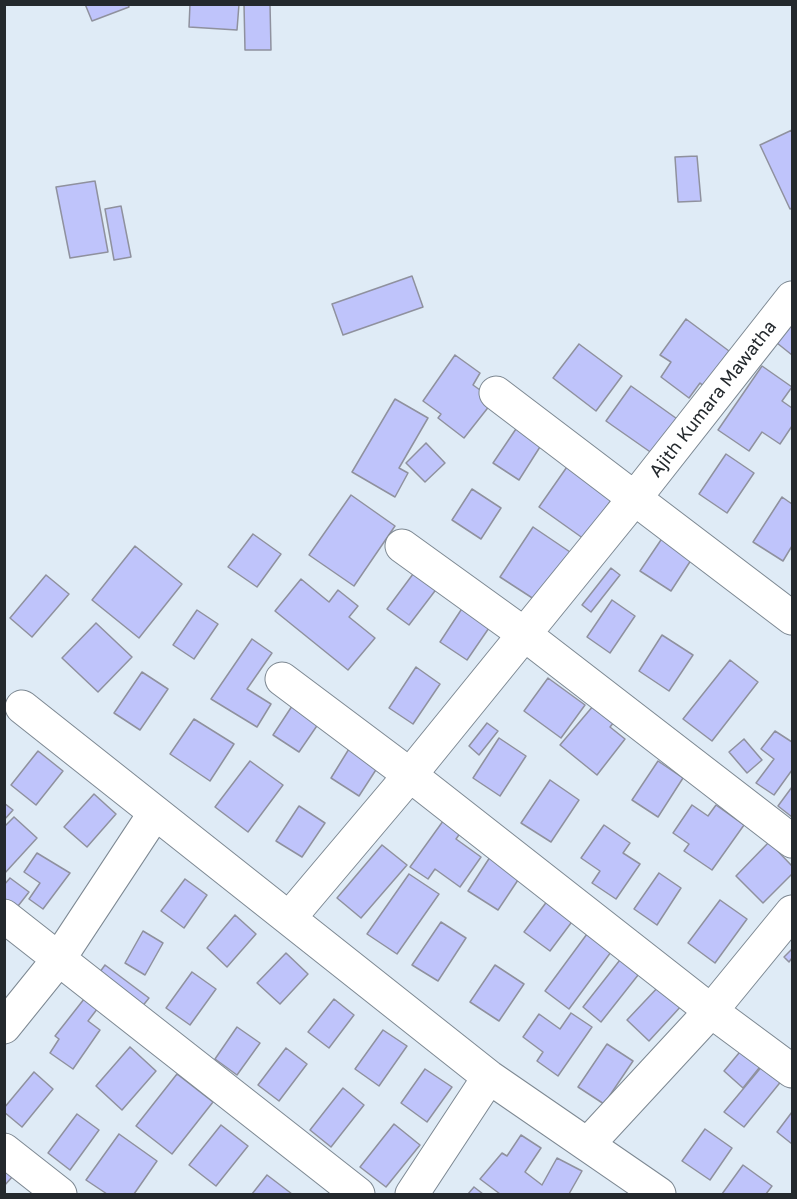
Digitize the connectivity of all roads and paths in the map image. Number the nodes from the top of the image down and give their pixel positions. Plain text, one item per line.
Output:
1 (792, 298) edge
2 (495, 393) dead end
3 (634, 499) junction
4 (402, 546) dead end
5 (792, 618) edge
6 (524, 634) junction
7 (282, 679) dead end
8 (22, 707) dead end
9 (410, 775) junction
10 (155, 813) junction
11 (792, 841) edge
12 (792, 912) edge
13 (4, 916) edge
14 (290, 917) junction
15 (58, 960) junction
16 (711, 1011) junction
17 (4, 1028) edge
18 (792, 1071) edge
19 (489, 1077) junction
20 (588, 1144) junction
21 (4, 1149) edge
22 (60, 1194) edge
23 (358, 1194) edge
24 (412, 1194) edge
25 (659, 1194) edge

1 - 3 street, Ajith Kumara Mawatha
2 - 3 street
3 - 5 street
3 - 6 street, Ajith Kumara Mawatha
4 - 6 street
6 - 9 street, Ajith Kumara Mawatha
6 - 11 street
7 - 9 street
8 - 10 street
9 - 14 street, Ajith Kumara Mawatha
9 - 16 street
10 - 14 street
10 - 15 street
12 - 16 street
13 - 15 street
14 - 19 street
15 - 17 street
15 - 23 street
16 - 18 street
16 - 20 street
19 - 20 street
19 - 24 street
20 - 25 street
21 - 22 street

